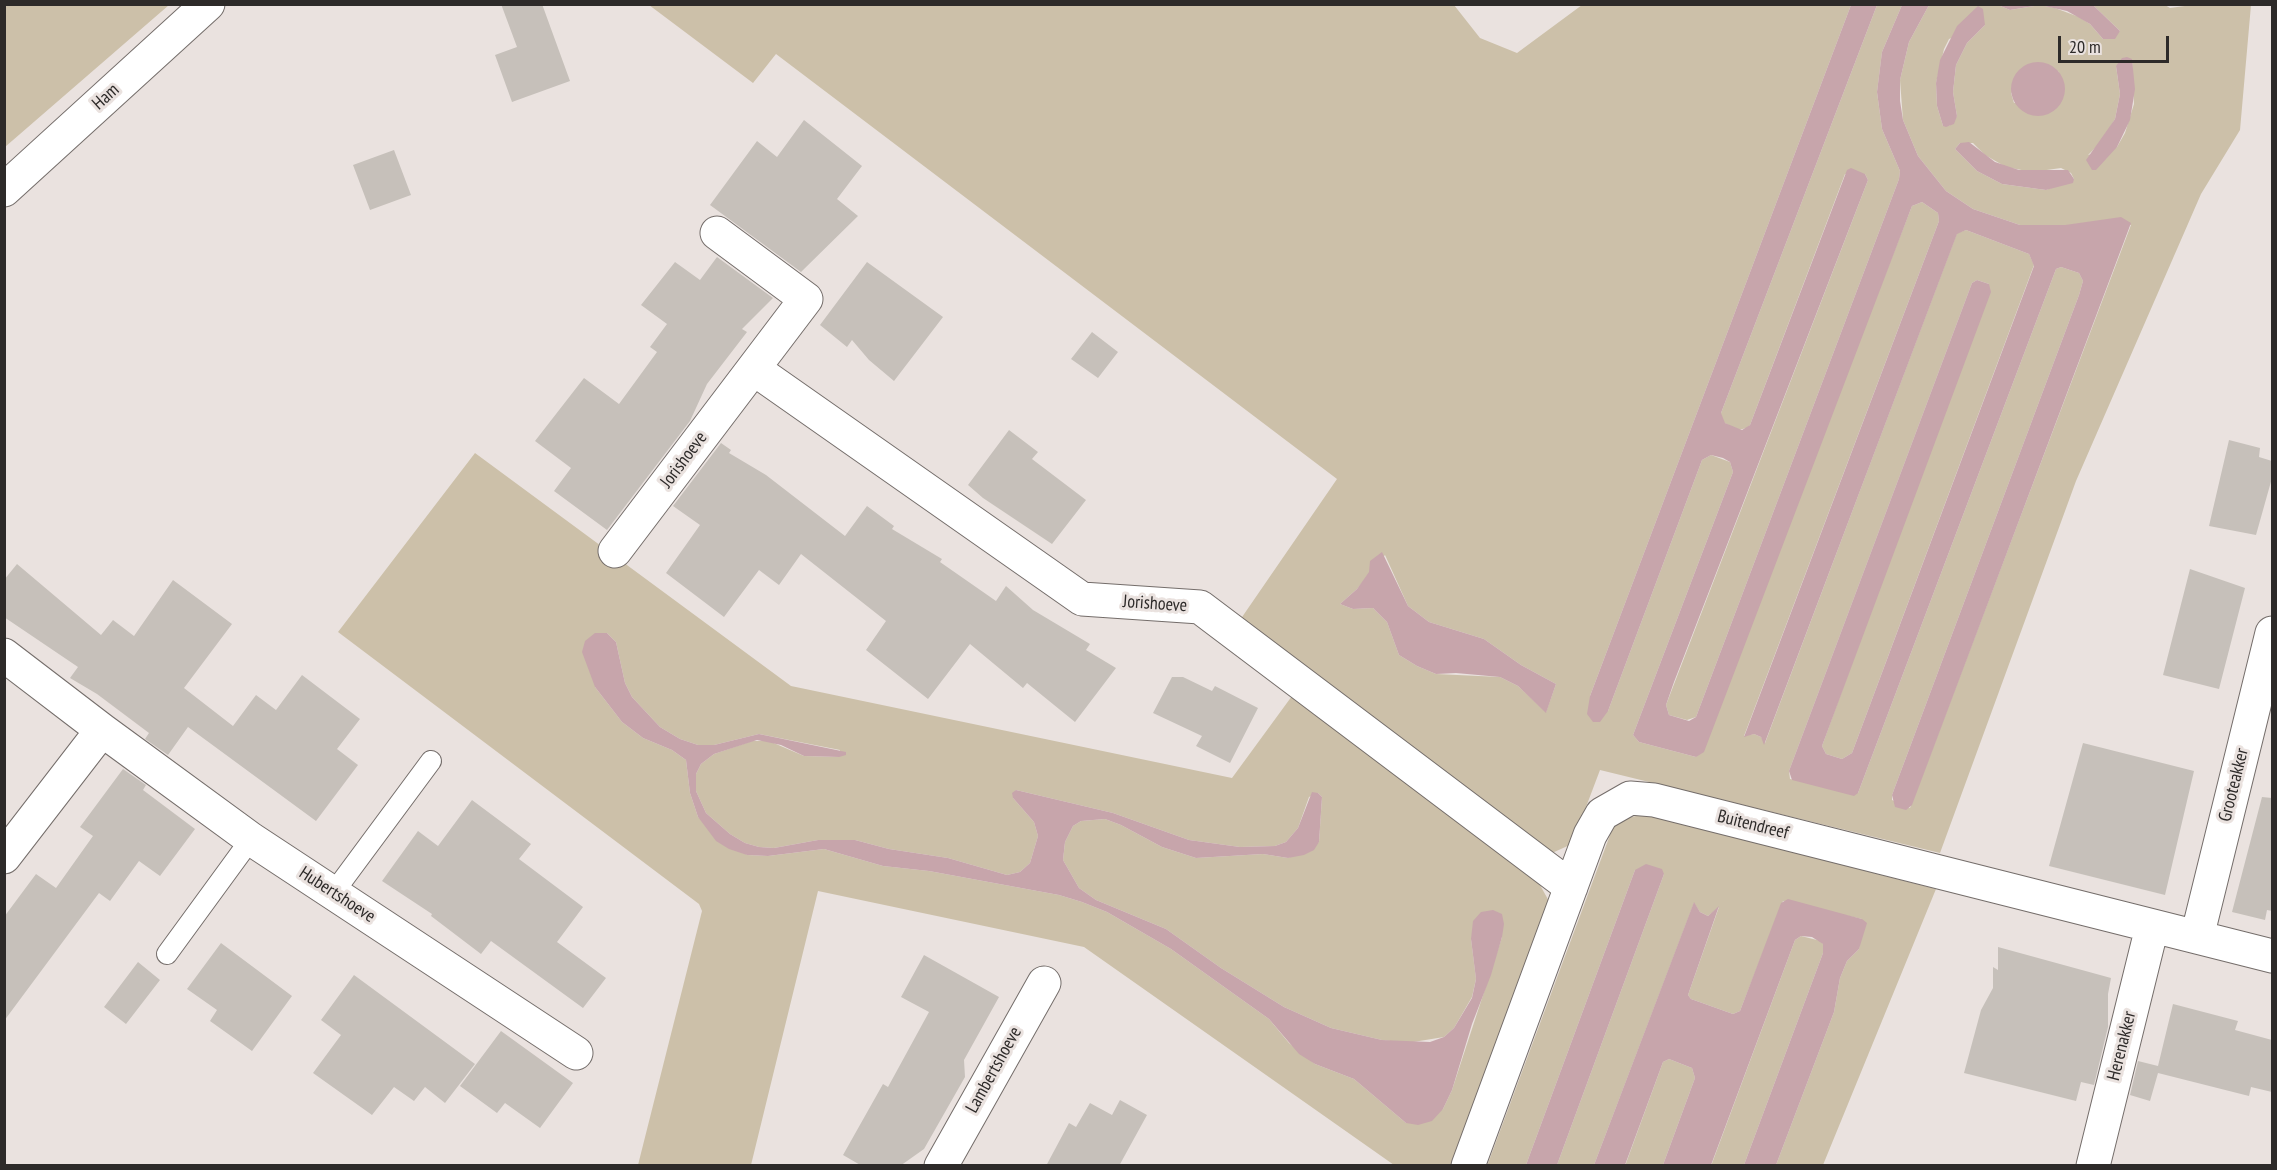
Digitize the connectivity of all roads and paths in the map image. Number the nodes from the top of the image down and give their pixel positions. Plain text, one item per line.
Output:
1 (208, 4) edge
2 (4, 190) edge
3 (717, 233) dead end
4 (754, 369) junction
5 (615, 551) dead end
6 (2272, 634) edge
7 (4, 655) edge
8 (102, 730) junction
9 (431, 761) dead end
10 (251, 839) junction
11 (4, 857) edge
12 (1571, 887) junction
13 (334, 892) junction
14 (2152, 927) junction
15 (2197, 937) junction
16 (167, 954) dead end
17 (2272, 956) edge
18 (1044, 982) dead end
19 (576, 1053) dead end
20 (949, 1163) edge
21 (1468, 1166) edge
22 (2093, 1166) edge

1 - 2 street, Ham
3 - 4 street, Jorishoeve
4 - 5 street, Jorishoeve
4 - 12 street, Jorishoeve
6 - 15 street, Grooteakker
7 - 8 street, Hubertshoeve
8 - 10 street, Hubertshoeve
8 - 11 street
9 - 13 lane
10 - 13 street, Hubertshoeve
10 - 16 lane
12 - 14 street, Buitendreef
12 - 21 street, Buitendreef
13 - 19 street, Hubertshoeve
14 - 15 street, Buitendreef
14 - 22 street, Herenakker
15 - 17 street, Buitendreef
18 - 20 street, Lambertshoeve

